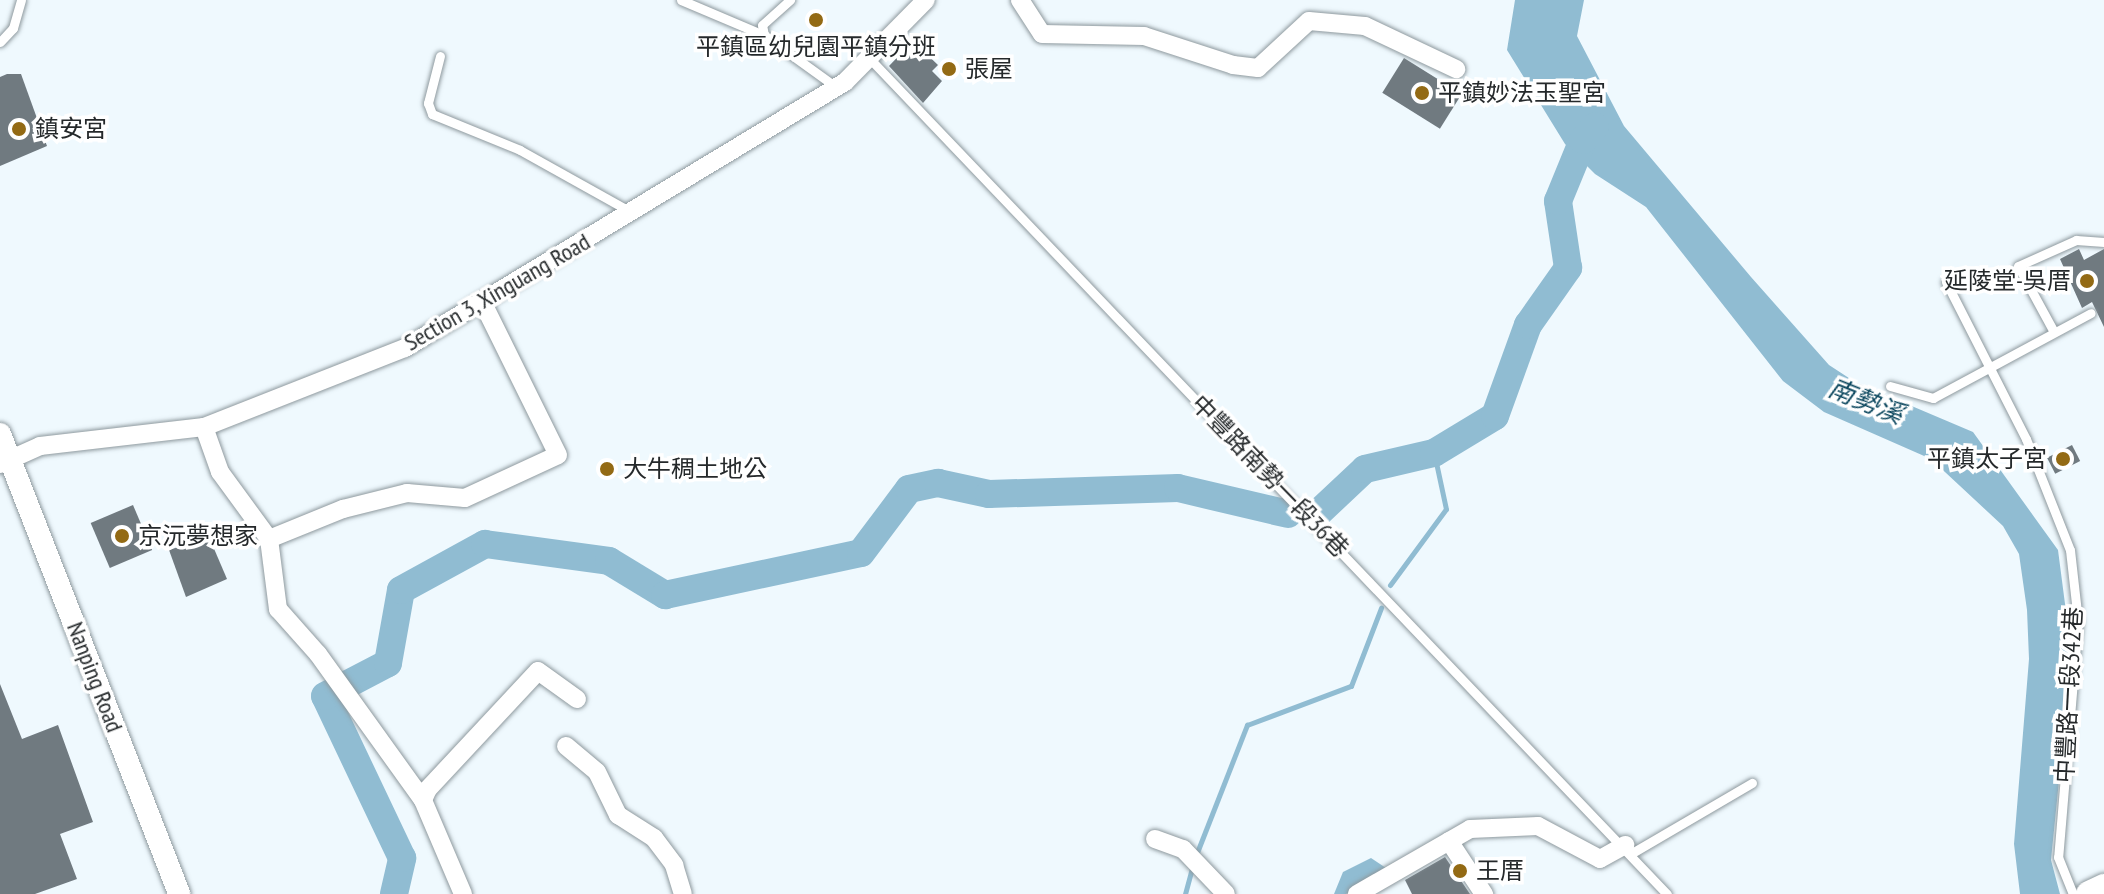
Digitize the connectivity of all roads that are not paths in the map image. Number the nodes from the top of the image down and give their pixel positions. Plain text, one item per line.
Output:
1 (21, 0) edge
2 (681, 0) edge
3 (790, 0) edge
4 (926, 0) edge
5 (1020, 0) edge
6 (764, 35) junction
7 (0, 42) edge
8 (440, 56) dead end
9 (871, 60) junction
10 (1456, 69) dead end
11 (836, 87) junction
12 (630, 213) junction
13 (2104, 242) edge
14 (1946, 282) dead end
15 (483, 303) junction
16 (2091, 313) dead end
17 (2054, 332) junction
18 (1990, 366) junction
19 (1890, 386) dead end
20 (204, 427) junction
21 (0, 434) edge
22 (5, 462) edge
23 (269, 539) junction
24 (577, 699) dead end
25 (566, 746) dead end
26 (1752, 783) dead end
27 (423, 800) junction
28 (1155, 839) dead end
29 (1449, 841) junction
30 (1628, 849) junction
31 (2104, 887) edge
32 (179, 894) edge
33 (463, 894) edge
34 (683, 894) edge
35 (1226, 894) edge
36 (1357, 894) edge
37 (1484, 894) edge
38 (1667, 894) edge
39 (2073, 894) edge
40 (2089, 894) edge

1 - 7 lane
2 - 6 lane
3 - 6 lane
4 - 9 street, Section 3, Xinguang Road
5 - 10 street
6 - 11 lane
8 - 12 lane
9 - 11 street, Section 3, Xinguang Road
9 - 30 lane, 中豐路南勢一段36巷
11 - 12 street, Section 3, Xinguang Road
12 - 15 street, Section 3, Xinguang Road
13 - 17 lane
14 - 18 lane, 中豐路一段342巷
15 - 20 street, Section 3, Xinguang Road
15 - 23 street
16 - 17 lane
17 - 18 lane
18 - 19 lane
18 - 39 lane, 中豐路一段342巷
20 - 22 street, Section 3, Xinguang Road
20 - 23 street
21 - 22 street, Nanping Road
22 - 32 street, Nanping Road
23 - 27 street
24 - 27 street
25 - 34 street
26 - 30 lane
27 - 33 street
28 - 35 street
29 - 30 street
29 - 36 street
29 - 37 street
30 - 38 lane, 中豐路南勢一段36巷
31 - 40 main road

